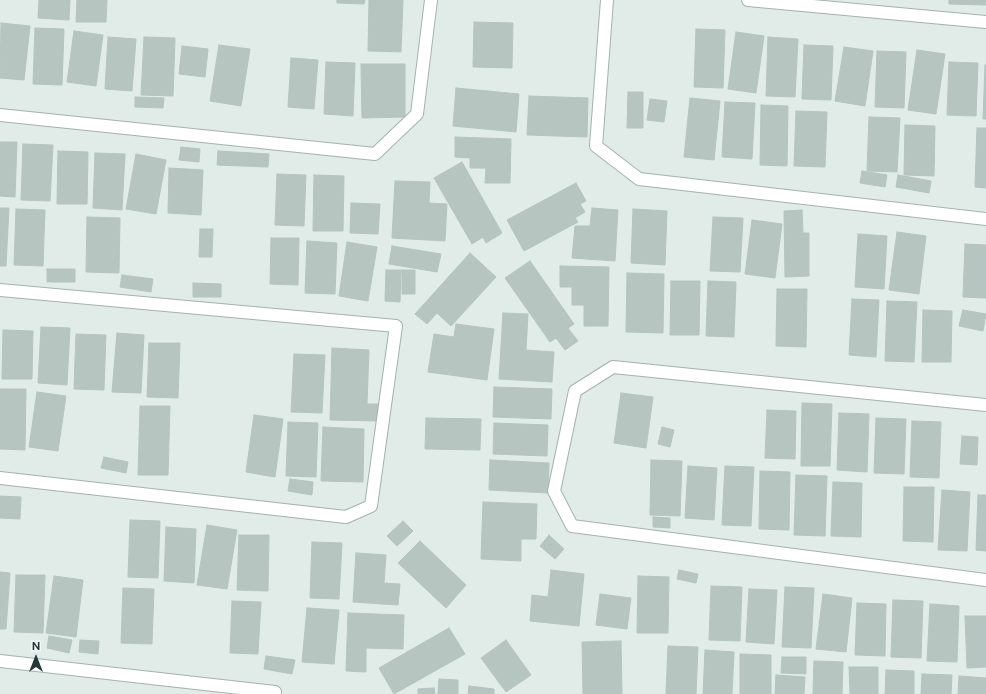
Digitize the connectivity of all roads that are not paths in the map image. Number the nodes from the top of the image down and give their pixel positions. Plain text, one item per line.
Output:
1 (431, 0) edge
2 (607, 0) edge
3 (748, 0) edge
4 (986, 22) edge
5 (0, 115) edge
6 (986, 219) edge
7 (0, 290) edge
8 (986, 405) edge
9 (0, 478) edge
10 (986, 580) edge
11 (0, 661) edge
12 (275, 692) dead end

1 - 5 street
2 - 6 street
3 - 4 street
7 - 9 street
8 - 10 street
11 - 12 street

